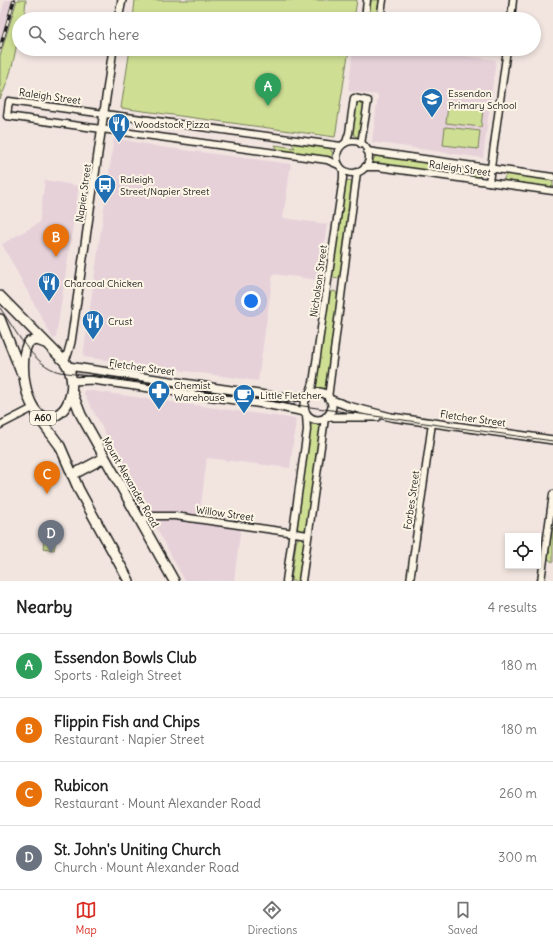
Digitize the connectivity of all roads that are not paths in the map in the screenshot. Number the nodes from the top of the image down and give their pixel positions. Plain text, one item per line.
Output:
1 (118, 0) edge
2 (122, 0) edge
3 (367, 0) edge
4 (383, 0) edge
5 (513, 0) edge
6 (117, 12) edge
7 (119, 12) edge
8 (365, 12) edge
9 (381, 12) edge
10 (512, 12) edge
11 (112, 56) edge
12 (506, 56) edge
13 (104, 114) junction
14 (102, 130) junction
15 (344, 144) junction
16 (361, 144) junction
17 (367, 150) junction
18 (341, 167) junction
19 (365, 167) junction
20 (490, 168) junction
21 (358, 172) junction
22 (553, 177) edge
23 (489, 182) junction
24 (553, 191) edge
25 (0, 296) edge
26 (0, 319) edge
27 (45, 343) junction
28 (66, 364) junction
29 (72, 381) junction
30 (26, 386) junction
31 (72, 392) junction
32 (309, 396) junction
33 (329, 399) junction
34 (34, 409) junction
35 (306, 413) junction
36 (326, 417) junction
37 (391, 417) junction
38 (432, 423) junction
39 (0, 425) edge
40 (553, 440) edge
41 (104, 458) junction
42 (72, 475) junction
43 (553, 494) edge
44 (140, 520) junction
45 (293, 533) junction
46 (308, 535) junction
47 (129, 581) edge
48 (174, 581) edge
49 (286, 581) edge
50 (302, 581) edge
51 (410, 581) edge
52 (541, 581) edge

1 - 6 street
2 - 7 street
3 - 8 street
4 - 9 street
5 - 10 street
11 - 13 street, Napier Street
12 - 20 street
13 - 14 street, Napier Street
13 - 14 street, Raleigh Street
13 - 15 street, Raleigh Street
14 - 18 street, Raleigh Street
14 - 28 street, Napier Street
15 - 16 street
15 - 16 street
15 - 18 street
16 - 17 street
17 - 19 street
17 - 20 street, Raleigh Street
18 - 21 street
18 - 32 street, Nicholson Street
19 - 21 street
19 - 23 street, Raleigh Street
20 - 22 street, Raleigh Street
20 - 23 street
21 - 33 street
23 - 24 street, Raleigh Street
25 - 27 main road
26 - 30 main road, A60
27 - 28 main road
27 - 30 main road, A60
28 - 29 main road, A60
28 - 32 street, Fletcher Street
29 - 31 main road, A60
29 - 35 street, Fletcher Street
30 - 34 main road, A60
31 - 34 main road, A60
31 - 41 main road, Mount Alexander Road / A60
32 - 33 street
32 - 35 street
33 - 36 street
33 - 37 street, Fletcher Street
34 - 39 street
34 - 42 main road, A60
35 - 36 street
35 - 45 street
36 - 37 street, Fletcher Street
36 - 46 street
37 - 38 street, Fletcher Street
38 - 40 street, Fletcher Street
38 - 51 street, Forbes Street
41 - 42 main road
41 - 44 main road, Mount Alexander Road / A60
42 - 47 main road, A60
43 - 52 street
44 - 45 street, Willow Street
44 - 48 main road, Mount Alexander Road / A60
45 - 46 street, Willow Street
45 - 49 street
46 - 50 street

